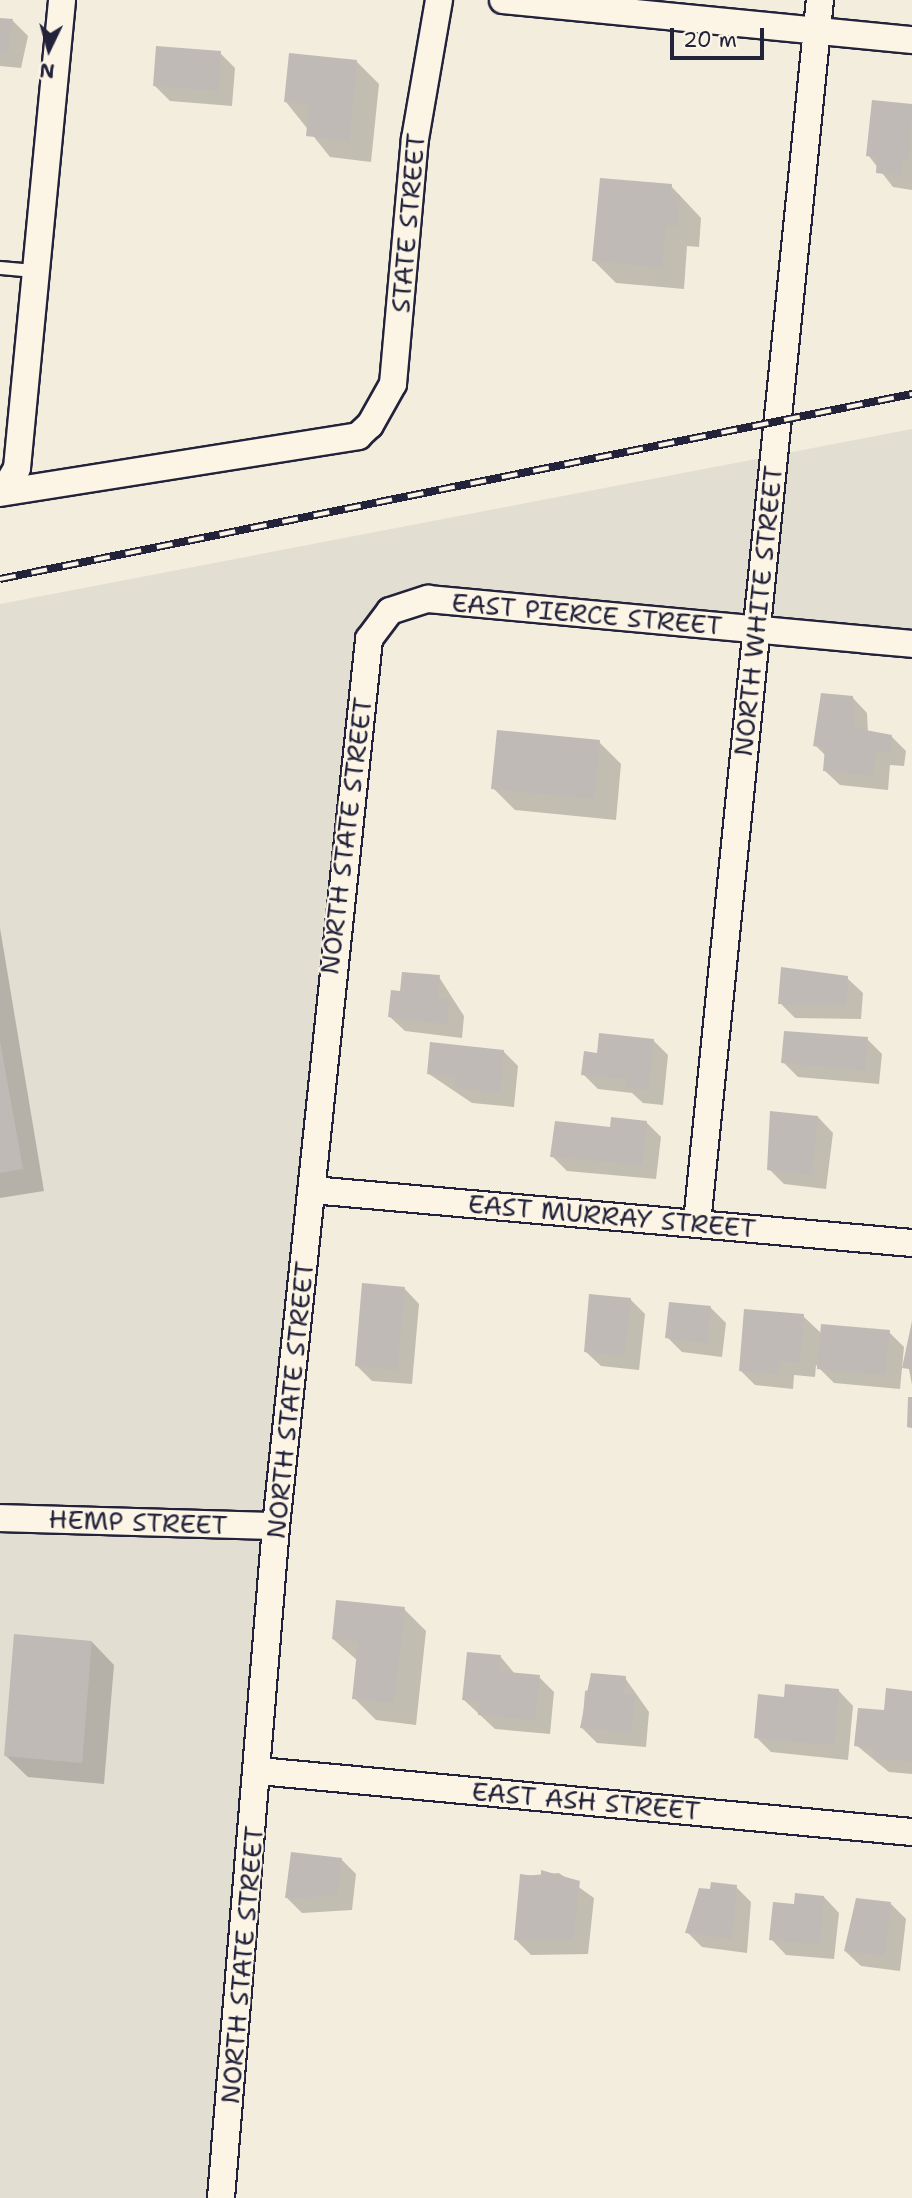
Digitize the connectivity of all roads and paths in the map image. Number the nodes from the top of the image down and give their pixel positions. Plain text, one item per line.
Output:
1 (62, 0) edge
2 (439, 0) edge
3 (503, 0) edge
4 (820, 0) edge
5 (817, 32) junction
6 (912, 40) edge
7 (0, 268) edge
8 (36, 271) junction
9 (3, 491) edge
10 (390, 611) joint
11 (755, 630) junction
12 (912, 644) edge
13 (312, 1190) junction
14 (697, 1223) junction
15 (912, 1243) edge
16 (0, 1518) edge
17 (276, 1526) junction
18 (259, 1771) junction
19 (912, 1832) edge
20 (221, 2198) edge

1 - 8 street
2 - 9 street, STATE STREET
3 - 5 street
4 - 5 street, NORTH WHITE STREET
5 - 6 street
5 - 11 street, NORTH WHITE STREET
7 - 8 lane
8 - 9 street
10 - 11 street, EAST PIERCE STREET
10 - 13 street, NORTH STATE STREET
11 - 12 street, EAST PIERCE STREET
11 - 14 street, NORTH WHITE STREET
13 - 14 street, EAST MURRAY STREET
13 - 17 street, NORTH STATE STREET
14 - 15 street, EAST MURRAY STREET
16 - 17 street, HEMP STREET
17 - 18 street, NORTH STATE STREET
18 - 19 street, EAST ASH STREET
18 - 20 street, NORTH STATE STREET

